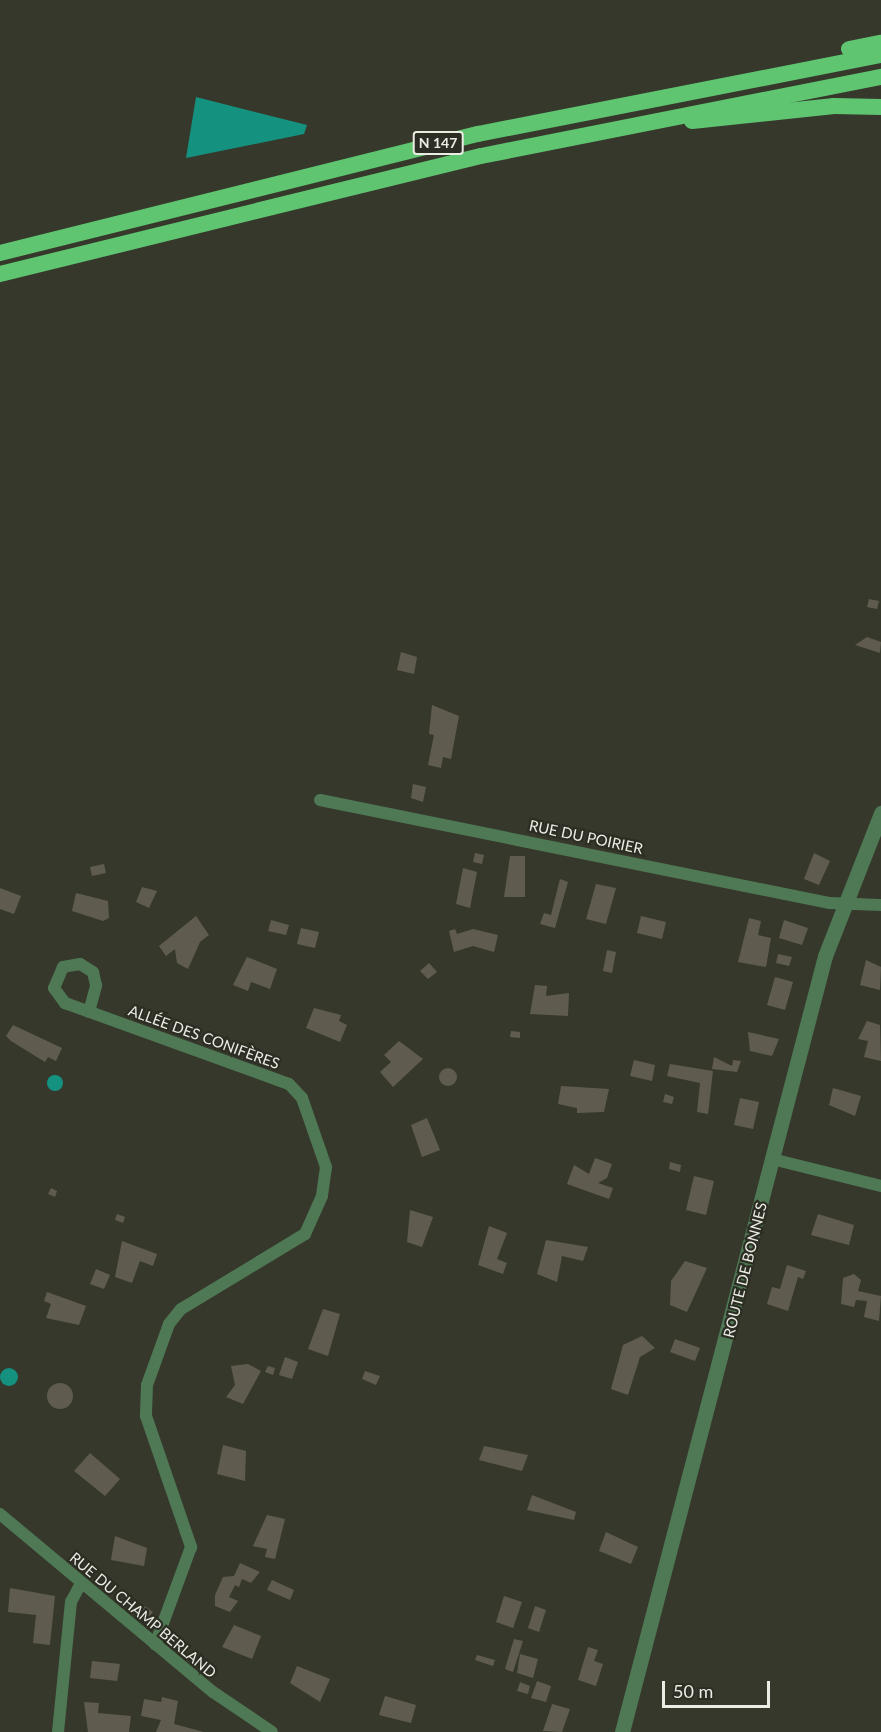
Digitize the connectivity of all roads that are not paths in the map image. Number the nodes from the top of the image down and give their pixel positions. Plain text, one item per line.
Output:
1 (881, 43) edge
2 (881, 55) edge
3 (806, 67) junction
4 (881, 77) edge
5 (881, 107) edge
6 (674, 115) junction
7 (0, 253) edge
8 (0, 274) edge
9 (320, 800) dead end
10 (881, 813) edge
11 (845, 902) junction
12 (881, 905) edge
13 (90, 1012) dead end
14 (772, 1159) junction
15 (881, 1186) edge
16 (0, 1514) edge
17 (81, 1583) junction
18 (155, 1645) junction
19 (58, 1732) edge
20 (272, 1732) edge
21 (622, 1732) edge

1 - 3 highway
2 - 3 highway, N 147
3 - 7 highway, N 147
4 - 6 highway, N 147
5 - 6 highway
6 - 8 highway, N 147
9 - 11 street, RUE DU POIRIER
10 - 11 street, ROUTE DE BONNES
11 - 12 street, RUE DU POIRIER
11 - 14 street, ROUTE DE BONNES
13 - 18 street, ALLÉE DES CONIFÈRES
14 - 15 street
14 - 21 street, ROUTE DE BONNES
16 - 17 street, RUE DU CHAMP BERLAND
17 - 18 street, RUE DU CHAMP BERLAND
17 - 19 street
18 - 20 street, RUE DU CHAMP BERLAND

